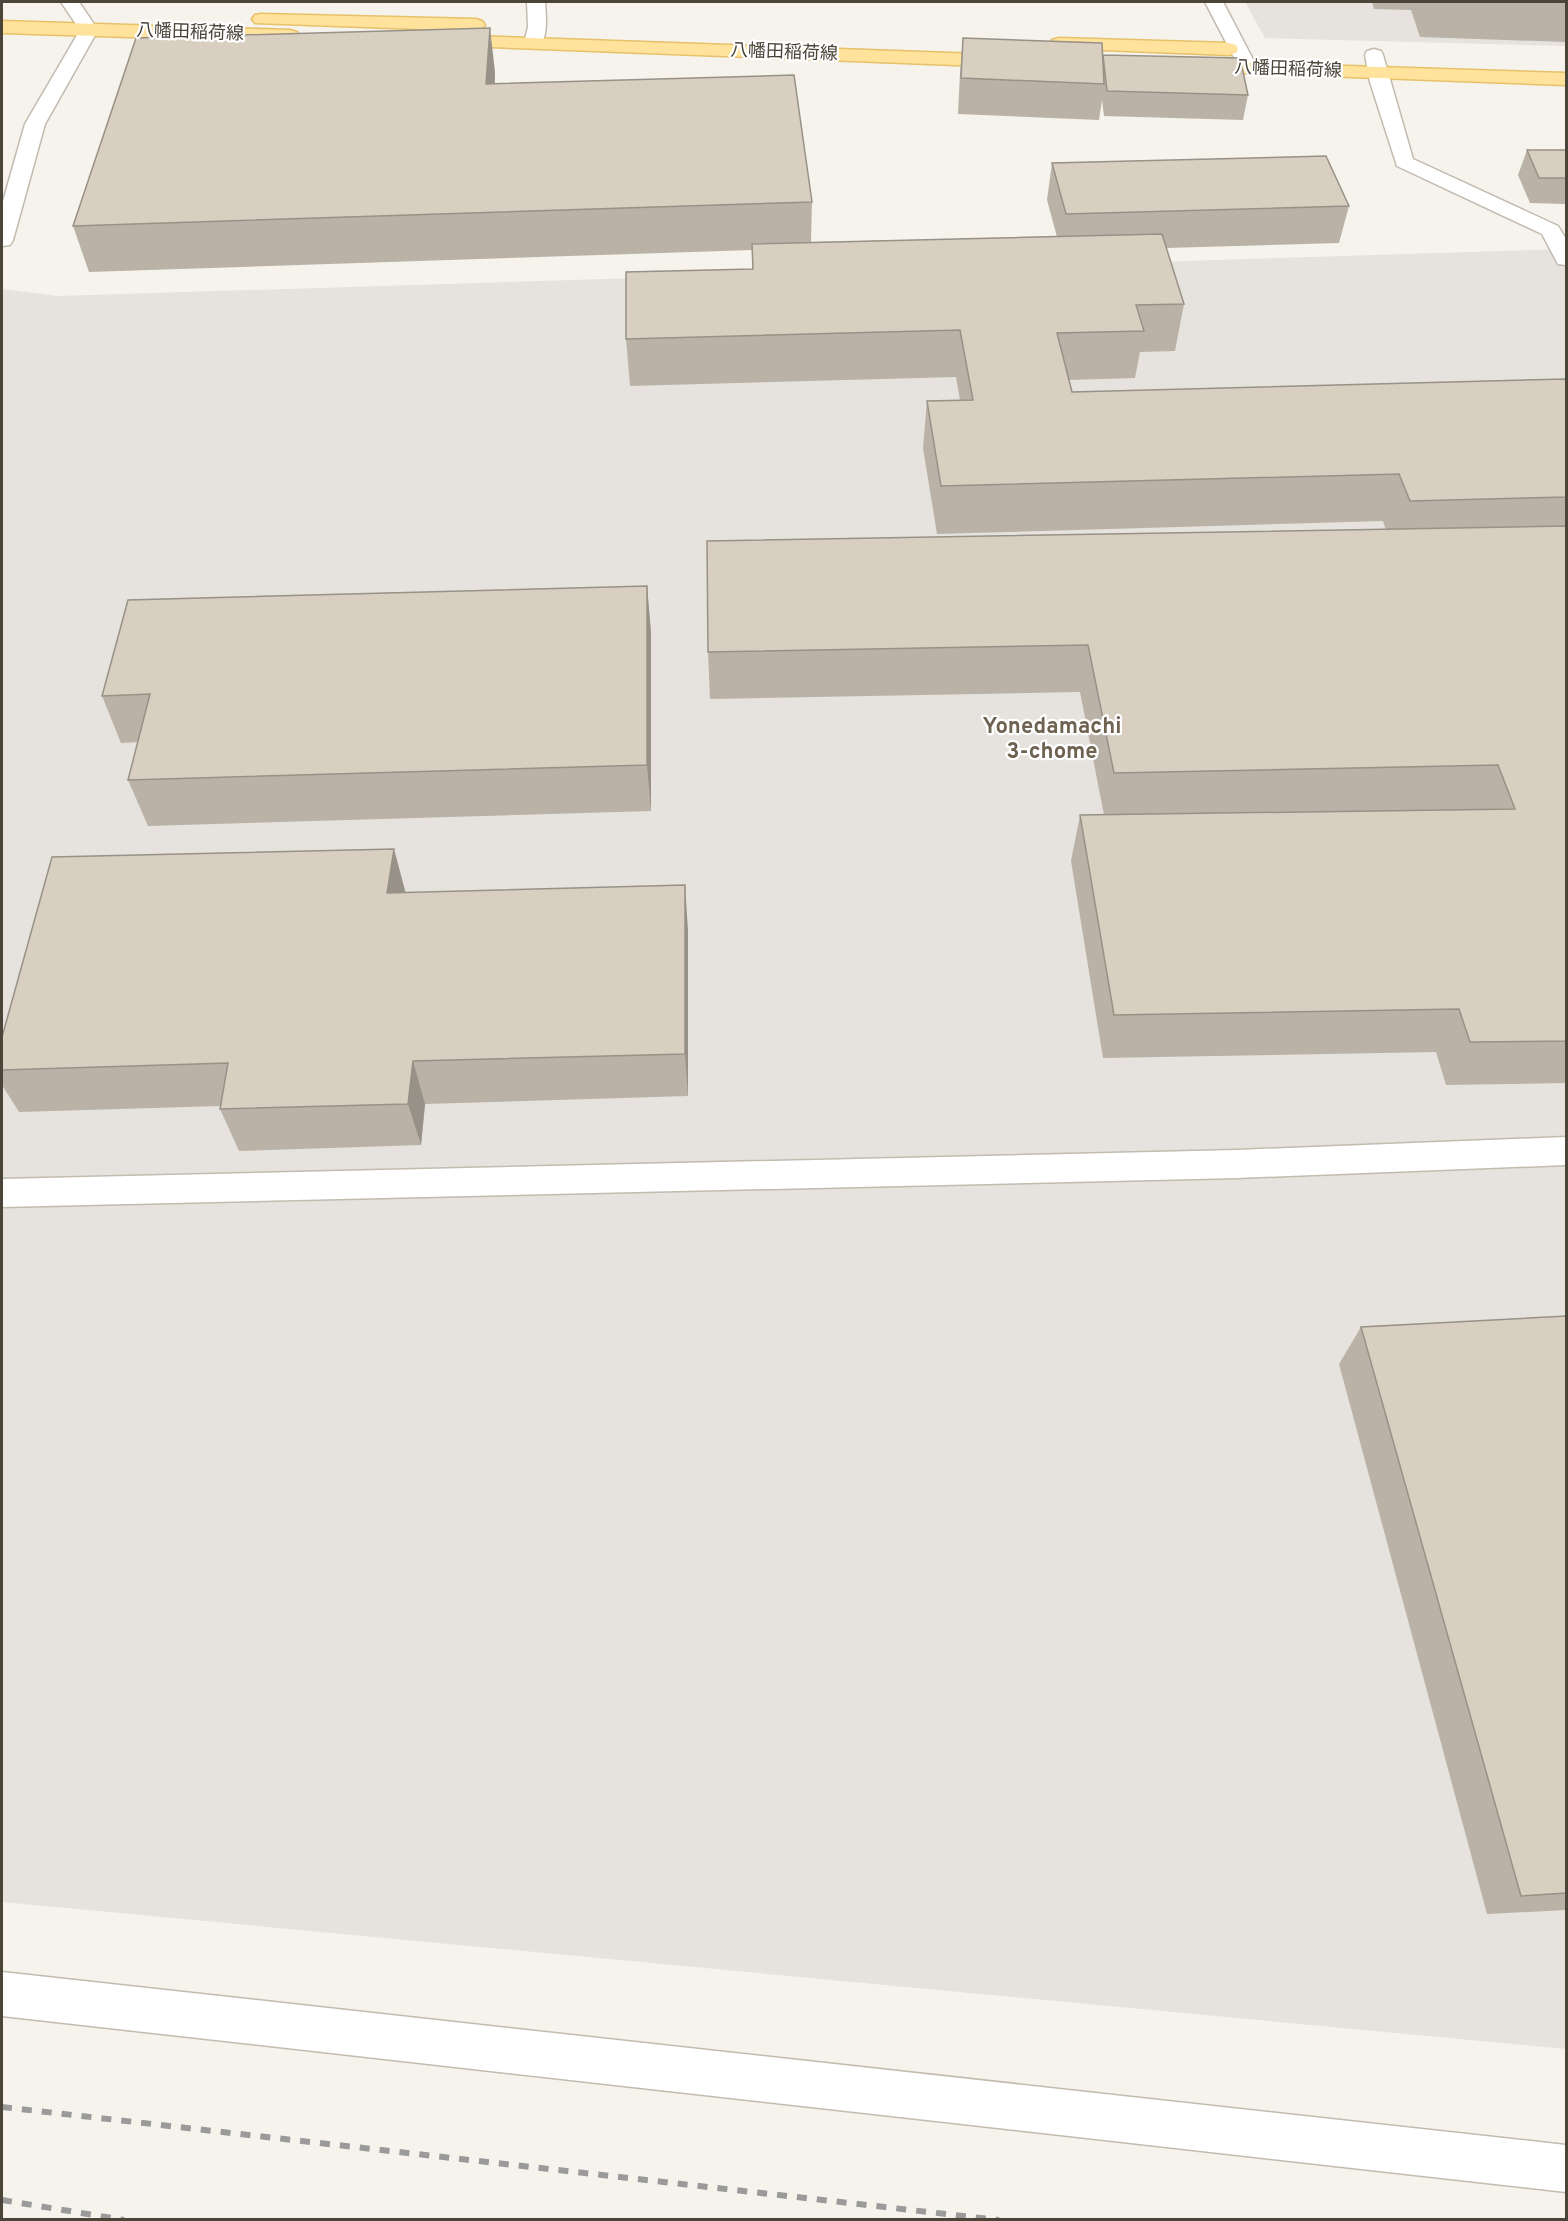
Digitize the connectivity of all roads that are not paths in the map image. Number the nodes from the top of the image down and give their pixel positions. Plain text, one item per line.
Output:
1 (536, 2) edge
2 (1214, 2) edge
3 (2, 10) edge
4 (79, 15) edge
5 (2, 27) edge
6 (535, 35) junction
7 (787, 35) dead end
8 (1037, 43) edge
9 (1239, 50) junction
10 (1262, 50) dead end
11 (1351, 54) dead end
12 (1397, 55) dead end
13 (1020, 62) edge
14 (1376, 64) junction
15 (1174, 66) edge
16 (1249, 69) junction
17 (1566, 78) edge
18 (2, 240) edge
19 (1566, 259) edge
20 (1566, 1151) edge
21 (2, 1193) edge
22 (2, 1994) edge
23 (1566, 2169) edge

1 - 6 street
2 - 9 street
3 - 4 main road, 八幡田稲荷線
4 - 5 main road, 八幡田稲荷線
4 - 6 main road, 八幡田稲荷線
4 - 18 street
6 - 7 main road, 八幡田稲荷線
6 - 13 main road, 八幡田稲荷線
8 - 9 main road, 八幡田稲荷線
9 - 10 main road, 八幡田稲荷線
9 - 16 street
11 - 14 main road, 八幡田稲荷線
12 - 14 main road, 八幡田稲荷線
14 - 16 main road, 八幡田稲荷線
14 - 17 main road, 八幡田稲荷線
14 - 19 street
15 - 16 main road, 八幡田稲荷線
20 - 21 street
22 - 23 street

